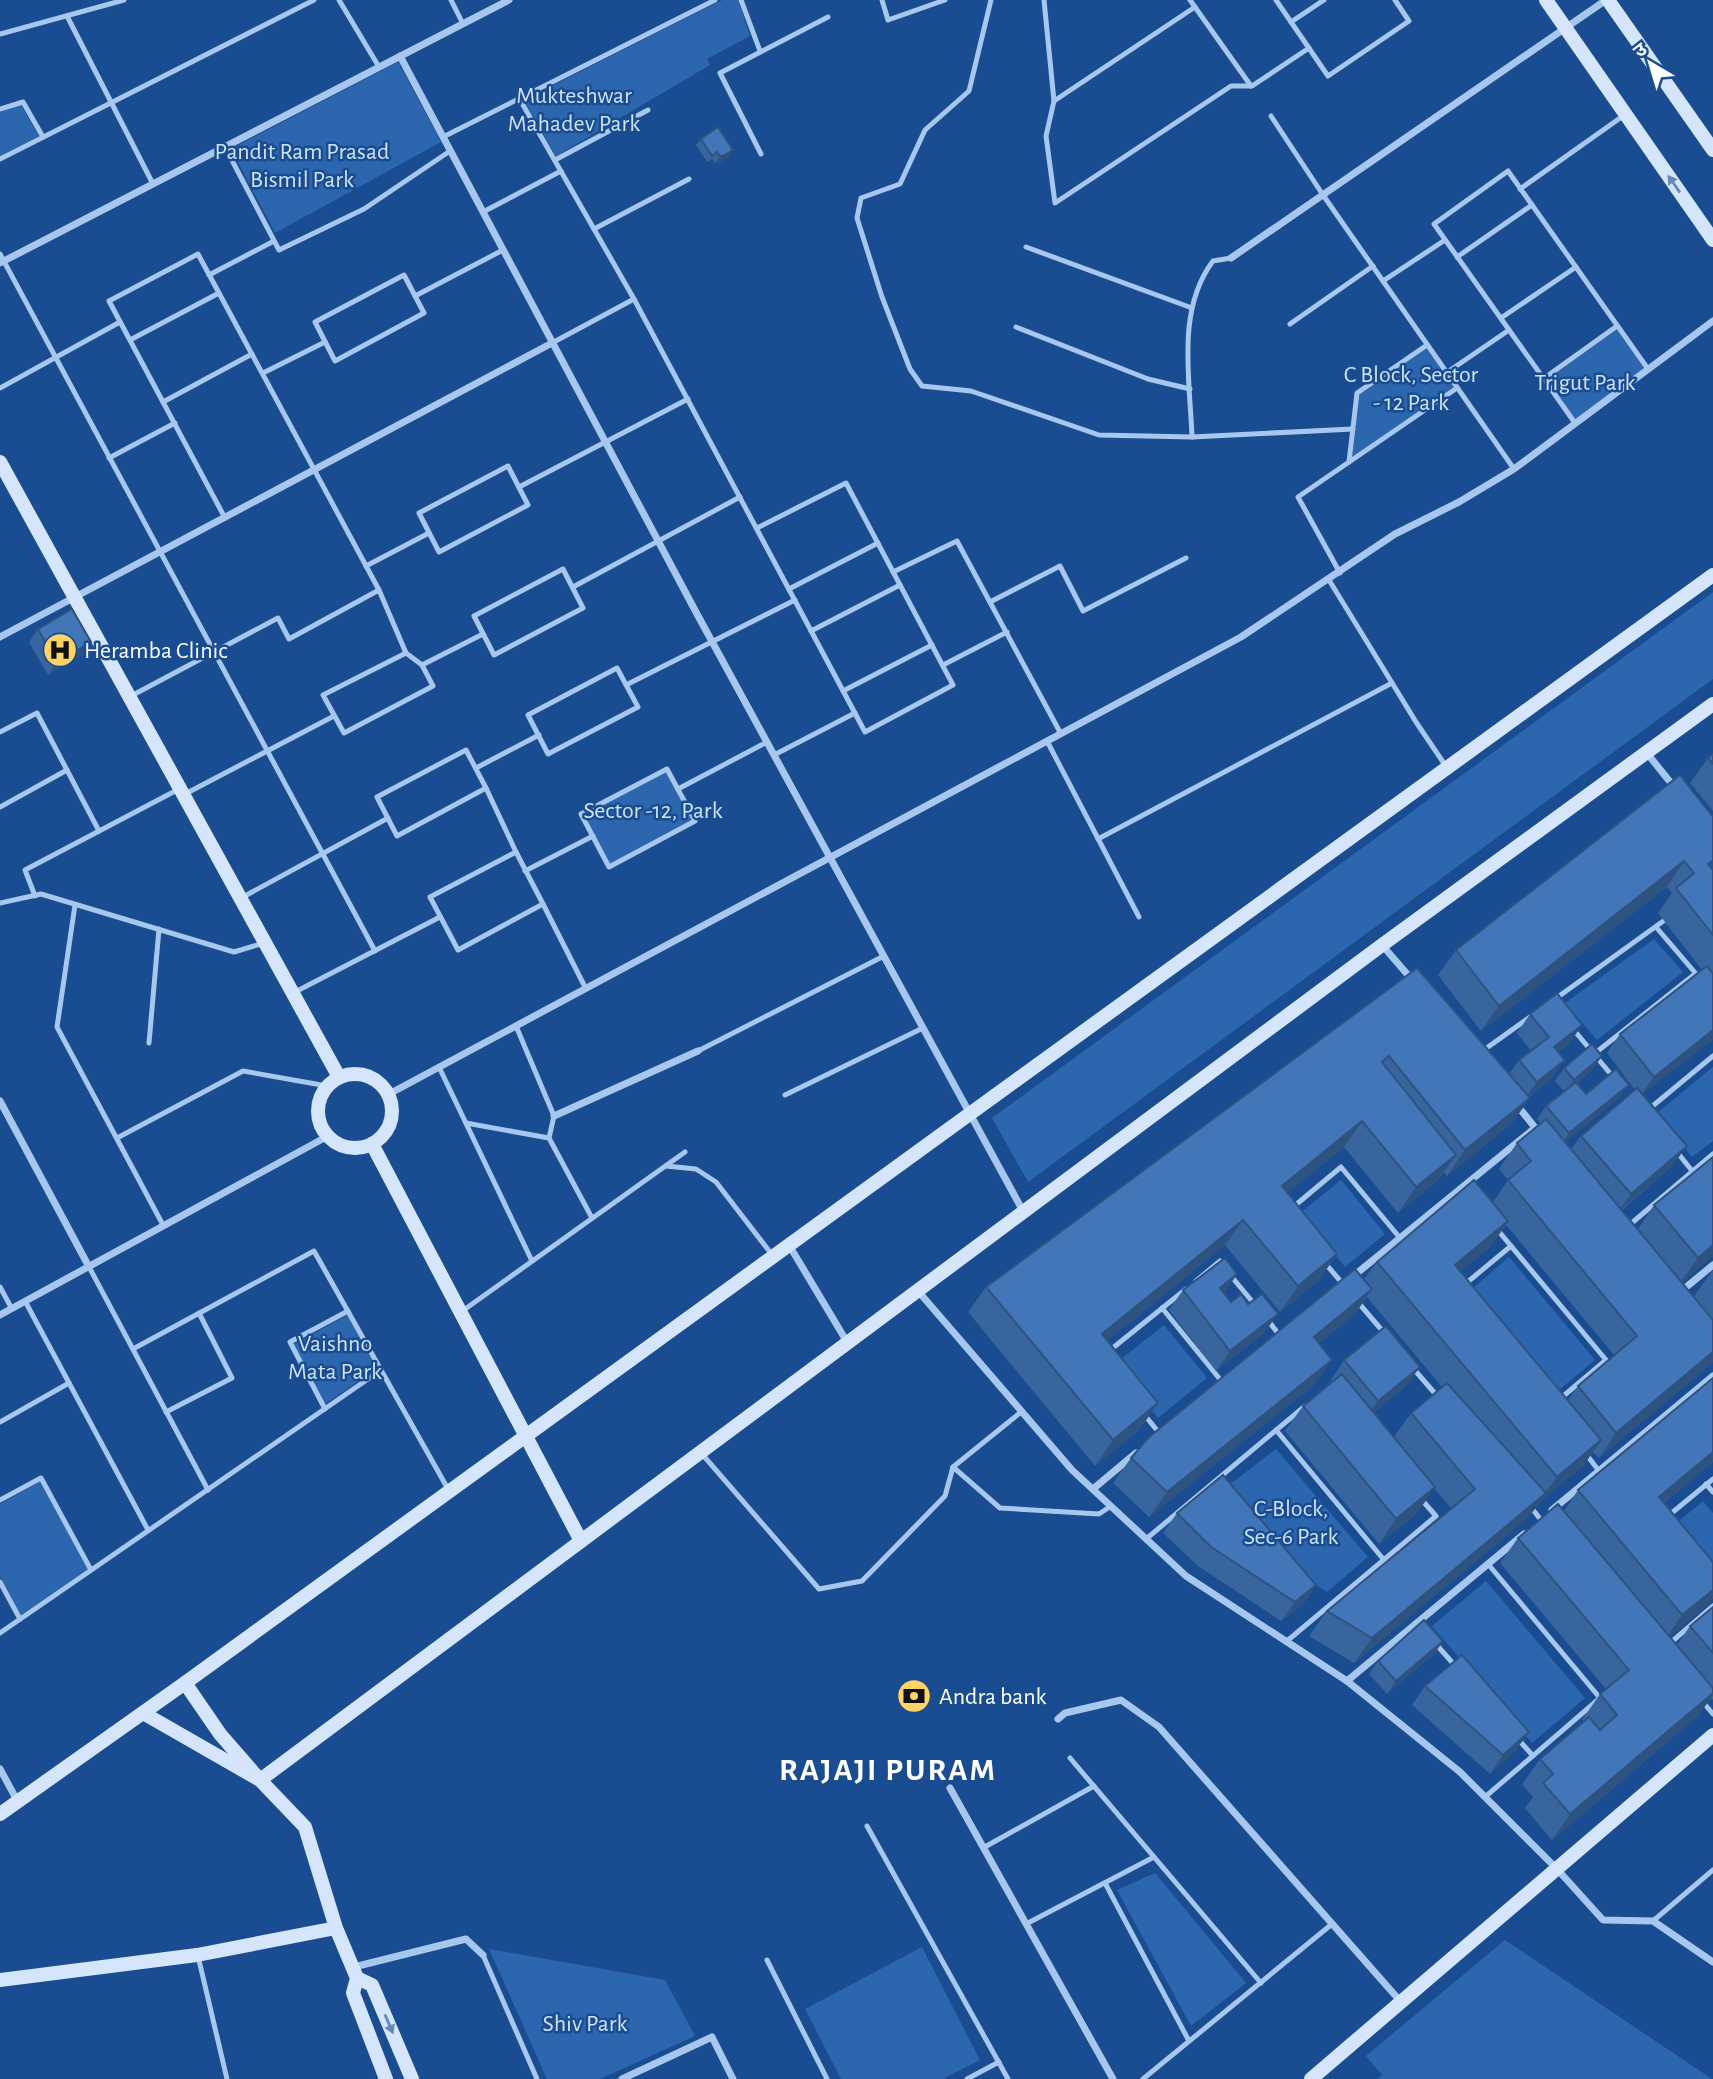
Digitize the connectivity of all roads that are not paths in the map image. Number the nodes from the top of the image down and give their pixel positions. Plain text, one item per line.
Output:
1 (124, 0) edge
2 (314, 0) edge
3 (339, 0) edge
4 (451, 0) edge
5 (509, 0) edge
6 (715, 0) edge
7 (741, 0) edge
8 (882, 0) edge
9 (945, 0) edge
10 (991, 0) edge
11 (1044, 0) edge
12 (1190, 0) edge
13 (1276, 0) edge
14 (1324, 0) edge
15 (1546, 0) edge
16 (1607, 0) edge
17 (1397, 1) edge
18 (1195, 6) junction
19 (67, 16) junction
20 (828, 17) dead end
21 (1291, 22) junction
22 (463, 24) junction
23 (1565, 27) junction
24 (0, 34) edge
25 (1309, 48) junction
26 (760, 51) junction
27 (400, 56) junction
28 (379, 67) junction
29 (1252, 86) junction
30 (519, 98) junction
31 (1054, 101) junction
32 (111, 102) junction
33 (0, 109) edge
34 (649, 110) dead end
35 (1626, 114) junction
36 (1271, 116) dead end
37 (43, 137) junction
38 (443, 137) junction
39 (225, 147) junction
40 (1713, 150) edge
41 (450, 151) junction
42 (761, 154) dead end
43 (0, 159) edge
44 (555, 160) junction
45 (561, 171) junction
46 (689, 179) dead end
47 (153, 184) junction
48 (1520, 189) junction
49 (1323, 195) junction
50 (1532, 205) junction
51 (483, 212) junction
52 (594, 229) junction
53 (1445, 240) junction
54 (1713, 240) edge
55 (274, 241) junction
56 (1026, 247) dead end
57 (503, 250) junction
58 (1457, 257) junction
59 (1231, 258) joint
60 (1, 259) edge
61 (1373, 266) junction
62 (1576, 267) junction
63 (209, 275) junction
64 (1383, 281) junction
65 (219, 293) junction
66 (415, 296) junction
67 (634, 299) junction
68 (1192, 308) junction
69 (1501, 318) junction
70 (120, 321) junction
71 (1713, 321) edge
72 (1290, 324) dead end
73 (1617, 326) junction
74 (1016, 327) dead end
75 (1509, 330) junction
76 (130, 340) junction
77 (325, 342) junction
78 (552, 343) junction
79 (1427, 345) junction
80 (252, 354) junction
81 (55, 357) junction
82 (1647, 369) junction
83 (263, 373) junction
84 (1447, 373) junction
85 (1543, 379) junction
86 (0, 388) edge
87 (1457, 388) junction
88 (1190, 389) junction
89 (688, 399) junction
90 (163, 402) junction
91 (175, 423) junction
92 (1575, 423) junction
93 (1353, 429) junction
94 (1192, 437) junction
95 (606, 443) junction
96 (110, 458) junction
97 (0, 462) edge
98 (1349, 462) junction
99 (1514, 469) junction
100 (315, 470) junction
101 (519, 487) junction
102 (740, 497) junction
103 (225, 517) junction
104 (757, 528) junction
105 (429, 533) junction
106 (657, 540) junction
107 (878, 543) junction
108 (160, 552) junction
109 (1186, 558) dead end
110 (366, 566) junction
111 (893, 572) junction
112 (1340, 573) junction
113 (1713, 575) edge
114 (1329, 580) junction
115 (900, 585) junction
116 (573, 587) junction
117 (789, 589) junction
118 (379, 590) junction
119 (74, 598) junction
120 (795, 600) junction
121 (990, 602) junction
122 (811, 631) junction
123 (1007, 632) junction
124 (483, 634) junction
125 (0, 637) edge
126 (712, 642) junction
127 (932, 645) junction
128 (213, 652) junction
129 (406, 653) junction
130 (422, 665) junction
131 (943, 665) junction
132 (1392, 683) junction
133 (626, 685) junction
134 (844, 691) junction
135 (128, 697) junction
136 (1713, 704) edge
137 (855, 713) junction
138 (334, 716) junction
139 (0, 732) edge
140 (1061, 734) junction
141 (538, 735) junction
142 (1047, 741) junction
143 (766, 742) junction
144 (267, 751) junction
145 (1646, 752) junction
146 (774, 755) junction
147 (476, 768) junction
148 (1447, 768) junction
149 (67, 770) junction
150 (486, 788) junction
151 (678, 789) junction
152 (181, 792) junction
153 (1679, 793) edge
154 (0, 807) edge
155 (388, 818) junction
156 (99, 831) junction
157 (593, 836) junction
158 (1098, 839) junction
159 (516, 852) junction
160 (323, 854) junction
161 (830, 858) junction
162 (526, 871) junction
163 (35, 896) junction
164 (240, 899) junction
165 (0, 903) edge
166 (543, 904) junction
167 (75, 905) junction
168 (1675, 912) edge
169 (440, 917) junction
170 (1139, 917) dead end
171 (1656, 927) junction
172 (159, 929) junction
173 (264, 943) junction
174 (1382, 945) junction
175 (374, 951) junction
176 (884, 956) junction
177 (1696, 974) junction
178 (1703, 983) edge
179 (1416, 986) edge
180 (586, 989) junction
181 (292, 994) junction
182 (1551, 1002) edge
183 (1540, 1010) edge
184 (1568, 1023) edge
185 (516, 1026) junction
186 (923, 1028) junction
187 (149, 1044) dead end
188 (698, 1051) joint
189 (1594, 1054) junction
190 (1476, 1056) edge
191 (1713, 1056) edge
192 (439, 1067) junction
193 (333, 1082) junction
194 (1619, 1083) edge
195 (389, 1094) junction
196 (785, 1095) dead end
197 (1510, 1097) edge
198 (0, 1101) edge
199 (1644, 1113) edge
200 (970, 1114) junction
201 (554, 1116) junction
202 (466, 1124) junction
203 (1535, 1128) junction
204 (328, 1136) junction
205 (117, 1138) junction
206 (549, 1138) junction
207 (1544, 1138) edge
208 (1668, 1142) edge
209 (372, 1144) junction
210 (685, 1152) dead end
211 (1713, 1154) edge
212 (666, 1166) junction
213 (1693, 1172) junction
214 (1462, 1188) junction
215 (1470, 1197) edge
216 (1024, 1212) junction
217 (1284, 1214) edge
218 (592, 1218) junction
219 (1614, 1221) edge
220 (163, 1225) junction
221 (1495, 1226) edge
222 (1622, 1231) joint
223 (1400, 1238) junction
224 (789, 1245) junction
225 (1511, 1246) junction
226 (1318, 1254) edge
227 (774, 1256) junction
228 (532, 1261) junction
229 (88, 1265) junction
230 (1713, 1265) edge
231 (1343, 1284) junction
232 (1667, 1285) edge
233 (0, 1287) edge
234 (1462, 1287) edge
235 (917, 1291) junction
236 (1332, 1293) edge
237 (1676, 1296) junction
238 (25, 1301) junction
239 (1684, 1304) edge
240 (1162, 1308) junction
241 (12, 1309) junction
242 (348, 1311) junction
243 (461, 1312) junction
244 (199, 1314) junction
245 (0, 1315) edge
246 (1291, 1327) edge
247 (1280, 1336) junction
248 (1388, 1338) edge
249 (847, 1343) junction
250 (1271, 1344) edge
251 (133, 1349) junction
252 (1101, 1359) edge
253 (1406, 1359) edge
254 (381, 1370) junction
255 (1232, 1375) edge
256 (1713, 1376) edge
257 (69, 1383) junction
258 (1223, 1383) junction
259 (1212, 1391) edge
260 (1314, 1398) edge
261 (1558, 1401) edge
262 (1442, 1402) edge
263 (1138, 1406) edge
264 (325, 1409) junction
265 (166, 1412) junction
266 (1021, 1412) junction
267 (0, 1422) edge
268 (1170, 1425) edge
269 (1276, 1430) junction
270 (1160, 1434) junction
271 (527, 1436) junction
272 (1150, 1442) edge
273 (1140, 1450) edge
274 (1582, 1450) edge
275 (700, 1452) junction
276 (953, 1467) junction
277 (1600, 1471) junction
278 (1713, 1479) edge
279 (1706, 1484) junction
280 (1093, 1489) junction
281 (208, 1490) junction
282 (449, 1492) junction
283 (1713, 1492) edge
284 (1417, 1495) edge
285 (1523, 1498) edge
286 (0, 1500) edge
287 (1111, 1506) junction
288 (1541, 1520) junction
289 (1659, 1524) edge
290 (148, 1530) junction
291 (1146, 1539) junction
292 (581, 1541) junction
293 (1384, 1560) junction
294 (1488, 1564) junction
295 (92, 1570) junction
296 (0, 1582) edge
297 (1713, 1606) edge
298 (20, 1619) junction
299 (1417, 1623) junction
300 (0, 1633) edge
301 (1287, 1641) junction
302 (1660, 1651) edge
303 (1462, 1674) edge
304 (1347, 1681) junction
305 (185, 1683) junction
306 (1695, 1693) edge
307 (143, 1713) junction
308 (1713, 1714) edge
309 (1058, 1719) dead end
310 (1515, 1735) edge
311 (1713, 1735) edge
312 (1533, 1756) junction
313 (1070, 1758) dead end
314 (0, 1769) edge
315 (260, 1780) junction
316 (1094, 1786) junction
317 (950, 1788) dead end
318 (1485, 1797) junction
319 (18, 1802) junction
320 (0, 1814) edge
321 (867, 1826) dead end
322 (983, 1848) junction
323 (1154, 1857) junction
324 (1557, 1869) junction
325 (1713, 1870) edge
326 (1105, 1883) junction
327 (1653, 1921) junction
328 (1026, 1924) junction
329 (1332, 1924) junction
330 (337, 1928) junction
331 (197, 1955) junction
332 (483, 1955) joint
333 (767, 1960) dead end
334 (1713, 1962) edge
335 (356, 1973) junction
336 (0, 1980) edge
337 (1261, 1983) junction
338 (1401, 2002) junction
339 (1189, 2042) junction
340 (999, 2062) junction
341 (227, 2079) edge
342 (386, 2079) edge
343 (411, 2079) edge
344 (537, 2079) edge
345 (622, 2079) edge
346 (733, 2079) edge
347 (827, 2079) edge
348 (967, 2079) edge
349 (1008, 2079) edge
350 (1113, 2079) edge
351 (1143, 2079) edge
352 (1311, 2079) edge

1 - 19 lane
2 - 32 lane
3 - 28 lane
4 - 22 lane
5 - 22 street
6 - 30 lane
7 - 26 lane
8 - 9 lane
10 - 94 lane
11 - 31 lane
12 - 18 lane
13 - 21 lane
14 - 21 lane
15 - 23 street
16 - 23 street
16 - 40 street
17 - 25 lane
18 - 29 lane
18 - 31 lane
19 - 24 lane
19 - 32 lane
20 - 26 lane
21 - 25 lane
22 - 27 street
23 - 35 street
23 - 49 street
25 - 29 lane
26 - 42 lane
27 - 28 street
27 - 38 street
28 - 39 street
29 - 31 lane
30 - 38 lane
30 - 44 lane
32 - 37 lane
32 - 47 lane
33 - 37 lane
34 - 44 lane
35 - 48 lane
54 -> 35 street
36 - 49 lane
37 - 43 lane
38 - 41 street
39 - 47 street
39 - 55 lane
41 - 51 street
41 - 55 lane
44 - 45 lane
45 - 51 lane
45 - 52 lane
46 - 52 lane
47 - 60 street
48 - 50 lane
48 - 53 lane
49 - 59 street
49 - 61 lane
50 - 58 lane
50 - 62 lane
51 - 57 street
52 - 67 lane
53 - 58 lane
53 - 64 lane
55 - 63 lane
56 - 68 lane
57 - 66 lane
57 - 78 street
58 - 69 lane
59 - 68 lane
60 - 81 lane
61 - 64 lane
61 - 72 lane
62 - 69 lane
62 - 73 lane
63 - 65 lane
63 - 70 lane
64 - 79 lane
65 - 76 lane
65 - 80 lane
66 - 77 lane
66 - 77 lane
67 - 78 lane
67 - 89 lane
68 - 88 lane
69 - 75 lane
70 - 76 lane
70 - 81 lane
71 - 82 street
73 - 82 lane
73 - 85 lane
74 - 88 lane
75 - 84 lane
75 - 85 lane
76 - 90 lane
77 - 83 lane
78 - 95 street
78 - 100 street
79 - 84 lane
79 - 93 lane
80 - 83 lane
80 - 90 lane
81 - 86 lane
81 - 96 lane
82 - 92 street
83 - 100 lane
84 - 87 lane
85 - 92 lane
87 - 98 lane
87 - 99 lane
88 - 94 lane
89 - 95 lane
89 - 102 lane
90 - 91 lane
91 - 96 lane
91 - 103 lane
92 - 99 street
93 - 94 lane
93 - 98 lane
95 - 101 lane
95 - 106 street
96 - 108 lane
97 - 119 street
98 - 112 lane
99 - 112 street
100 - 103 street
100 - 110 lane
101 - 105 lane
101 - 105 lane
102 - 104 lane
102 - 106 lane
103 - 108 street
104 - 107 lane
104 - 117 lane
105 - 110 lane
106 - 116 lane
106 - 126 street
107 - 111 lane
107 - 117 lane
108 - 119 street
108 - 128 lane
109 - 121 lane
110 - 118 lane
111 - 115 lane
111 - 121 lane
112 - 114 street
113 - 148 street
114 - 132 lane
114 - 140 street
115 - 122 lane
115 - 127 lane
116 - 124 lane
116 - 124 lane
117 - 120 lane
118 - 128 lane
118 - 129 lane
119 - 125 street
119 - 135 street
120 - 122 lane
120 - 126 lane
121 - 123 lane
122 - 134 lane
123 - 131 lane
123 - 140 lane
124 - 130 lane
126 - 133 lane
126 - 143 street
127 - 131 lane
127 - 134 lane
128 - 135 lane
128 - 144 lane
129 - 130 lane
129 - 138 lane
130 - 138 lane
131 - 137 lane
132 - 148 lane
132 - 158 lane
133 - 141 lane
133 - 141 lane
134 - 137 lane
135 - 152 street
136 - 145 street
137 - 146 lane
138 - 144 lane
139 - 149 lane
140 - 142 street
141 - 147 lane
142 - 158 lane
142 - 161 street
143 - 146 street
143 - 151 lane
144 - 152 lane
144 - 160 lane
145 - 153 street
145 - 174 street
146 - 161 street
147 - 150 lane
147 - 155 lane
148 - 200 street
149 - 154 lane
149 - 156 lane
150 - 155 lane
150 - 159 lane
151 - 157 lane
151 - 157 lane
152 - 156 lane
152 - 164 street
155 - 160 lane
156 - 163 lane
157 - 162 lane
158 - 170 lane
159 - 162 lane
159 - 169 lane
160 - 164 lane
160 - 175 lane
161 - 176 street
161 - 180 street
162 - 166 lane
163 - 165 lane
163 - 167 lane
164 - 173 street
166 - 169 lane
166 - 180 lane
167 - 172 lane
167 - 205 lane
168 - 171 lane
169 - 175 lane
171 - 177 lane
171 - 182 lane
172 - 173 lane
172 - 187 lane
173 - 181 street
174 - 179 street
174 - 216 street
175 - 181 lane
176 - 186 street
176 - 188 lane
177 - 178 lane
177 - 189 lane
180 - 185 street
181 - 193 street
183 - 190 lane
184 - 189 lane
185 - 192 street
185 - 201 lane
186 - 196 lane
186 - 200 street
188 - 201 street
189 - 194 lane
191 - 199 lane
192 - 195 street
192 - 202 lane
193 - 195 street
193 - 204 street
193 - 205 lane
195 - 209 street
197 - 203 street
198 - 229 street
200 - 216 street
200 - 224 street
201 - 206 lane
202 - 206 lane
202 - 228 lane
203 - 207 street
203 - 214 street
204 - 209 street
204 - 220 street
205 - 220 lane
206 - 218 lane
208 - 213 lane
209 - 243 street
210 - 212 lane
211 - 213 lane
212 - 218 lane
212 - 227 lane
213 - 222 lane
214 - 215 lane
214 - 223 street
216 - 235 street
217 - 223 lane
218 - 228 lane
219 - 222 street
220 - 229 street
221 - 225 lane
223 - 231 street
224 - 227 street
224 - 249 street
225 - 234 lane
225 - 261 lane
226 - 231 lane
227 - 271 street
228 - 243 lane
229 - 238 street
229 - 251 lane
230 - 237 street
231 - 236 street
231 - 248 lane
232 - 237 street
233 - 241 lane
235 - 249 street
235 - 266 street
237 - 239 street
238 - 241 street
238 - 257 lane
240 - 247 lane
240 - 252 lane
240 - 258 lane
241 - 245 street
242 - 244 lane
242 - 254 lane
242 - 264 lane
243 - 271 street
244 - 251 lane
244 - 265 lane
246 - 247 street
247 - 250 street
249 - 275 street
251 - 265 lane
253 - 262 lane
254 - 264 lane
254 - 282 lane
255 - 258 street
256 - 277 street
257 - 267 lane
257 - 290 lane
258 - 259 street
260 - 269 lane
263 - 270 lane
264 - 281 lane
265 - 281 lane
266 - 276 lane
266 - 280 street
268 - 270 street
269 - 291 lane
269 - 293 lane
270 - 272 street
271 - 282 street
271 - 292 street
273 - 280 street
274 - 277 lane
275 - 276 lane
275 - 292 street
276 - 287 lane
277 - 288 street
278 - 279 lane
279 - 283 lane
279 - 289 lane
280 - 287 street
281 - 290 lane
282 - 305 street
284 - 293 lane
285 - 288 lane
286 - 295 lane
287 - 291 street
288 - 294 street
290 - 295 lane
291 - 301 street
292 - 315 street
293 - 301 lane
294 - 299 street
294 - 312 lane
295 - 298 lane
296 - 298 lane
297 - 302 lane
298 - 300 lane
299 - 303 lane
299 - 304 street
301 - 304 street
304 - 318 street
305 - 307 street
305 - 315 street
306 - 308 lane
307 - 315 street
307 - 319 street
309 - 329 street
310 - 312 lane
311 - 324 street
312 - 318 lane
313 - 316 lane
314 - 319 street
315 - 330 street
316 - 322 lane
316 - 323 lane
317 - 322 street
318 - 324 street
319 - 320 street
321 - 340 lane
322 - 328 street
323 - 326 lane
323 - 337 lane
324 - 327 street
324 - 338 street
325 - 327 lane
326 - 328 lane
326 - 339 lane
327 - 334 street
328 - 350 street
329 - 337 lane
329 - 338 street
330 - 331 street
330 - 335 street
331 - 336 street
331 - 341 lane
332 - 335 street
332 - 344 lane
333 - 347 lane
335 - 342 street
335 -> 343 street
337 - 339 lane
338 - 352 street
339 - 351 lane
340 - 348 lane
340 - 349 lane
345 - 346 street

